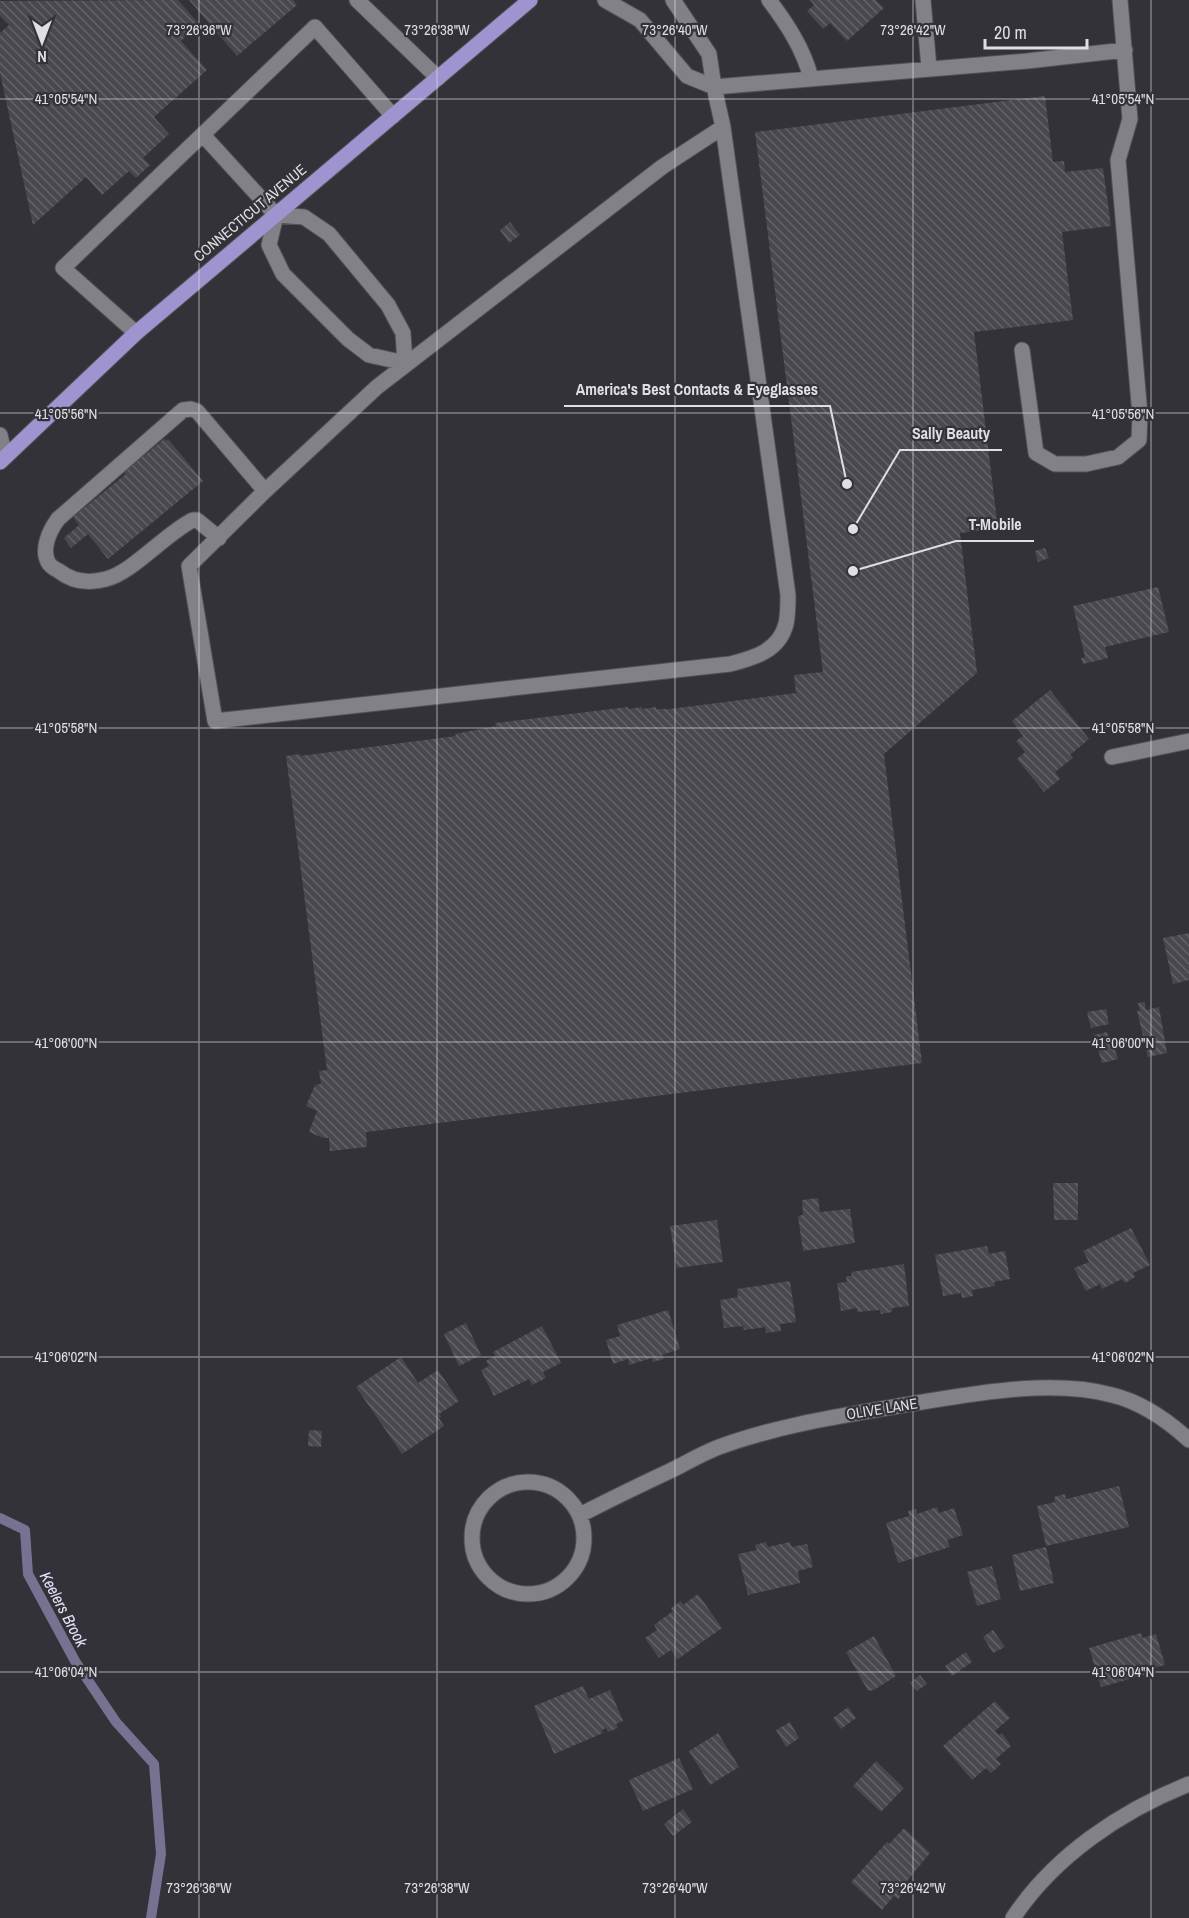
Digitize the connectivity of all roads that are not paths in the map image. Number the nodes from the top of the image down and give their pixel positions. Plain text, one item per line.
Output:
1 (357, 0) edge
2 (530, 0) edge
3 (605, 0) edge
4 (673, 0) edge
5 (769, 0) edge
6 (923, 0) edge
7 (1120, 0) edge
8 (1125, 50) junction
9 (929, 68) junction
10 (438, 78) junction
11 (811, 78) junction
12 (714, 87) junction
13 (393, 116) junction
14 (723, 127) junction
15 (203, 135) junction
16 (276, 214) junction
17 (136, 333) junction
18 (1022, 350) dead end
19 (405, 363) junction
20 (0, 435) edge
21 (2, 460) edge
22 (265, 491) junction
23 (219, 538) junction
24 (1189, 741) edge
25 (1112, 757) dead end
26 (1189, 1440) edge
27 (580, 1515) junction
28 (1189, 1784) edge
29 (1012, 1918) edge

1 - 10 street
2 - 10 main road, CONNECTICUT AVENUE
3 - 12 street
4 - 12 street
5 - 11 street
6 - 9 street
7 - 8 street
8 - 9 street
8 - 18 street
9 - 11 street
10 - 13 main road, CONNECTICUT AVENUE
11 - 12 street
12 - 14 street
13 - 15 street
13 - 16 main road, CONNECTICUT AVENUE
14 - 19 street
14 - 23 street
15 - 16 street
15 - 17 street
16 - 17 main road, CONNECTICUT AVENUE
16 - 19 street
16 - 19 street
17 - 21 main road, CONNECTICUT AVENUE
19 - 22 street
20 - 21 street
22 - 23 street
22 - 23 street
24 - 25 street
26 - 27 street, OLIVE LANE
27 - 27 street
28 - 29 street

